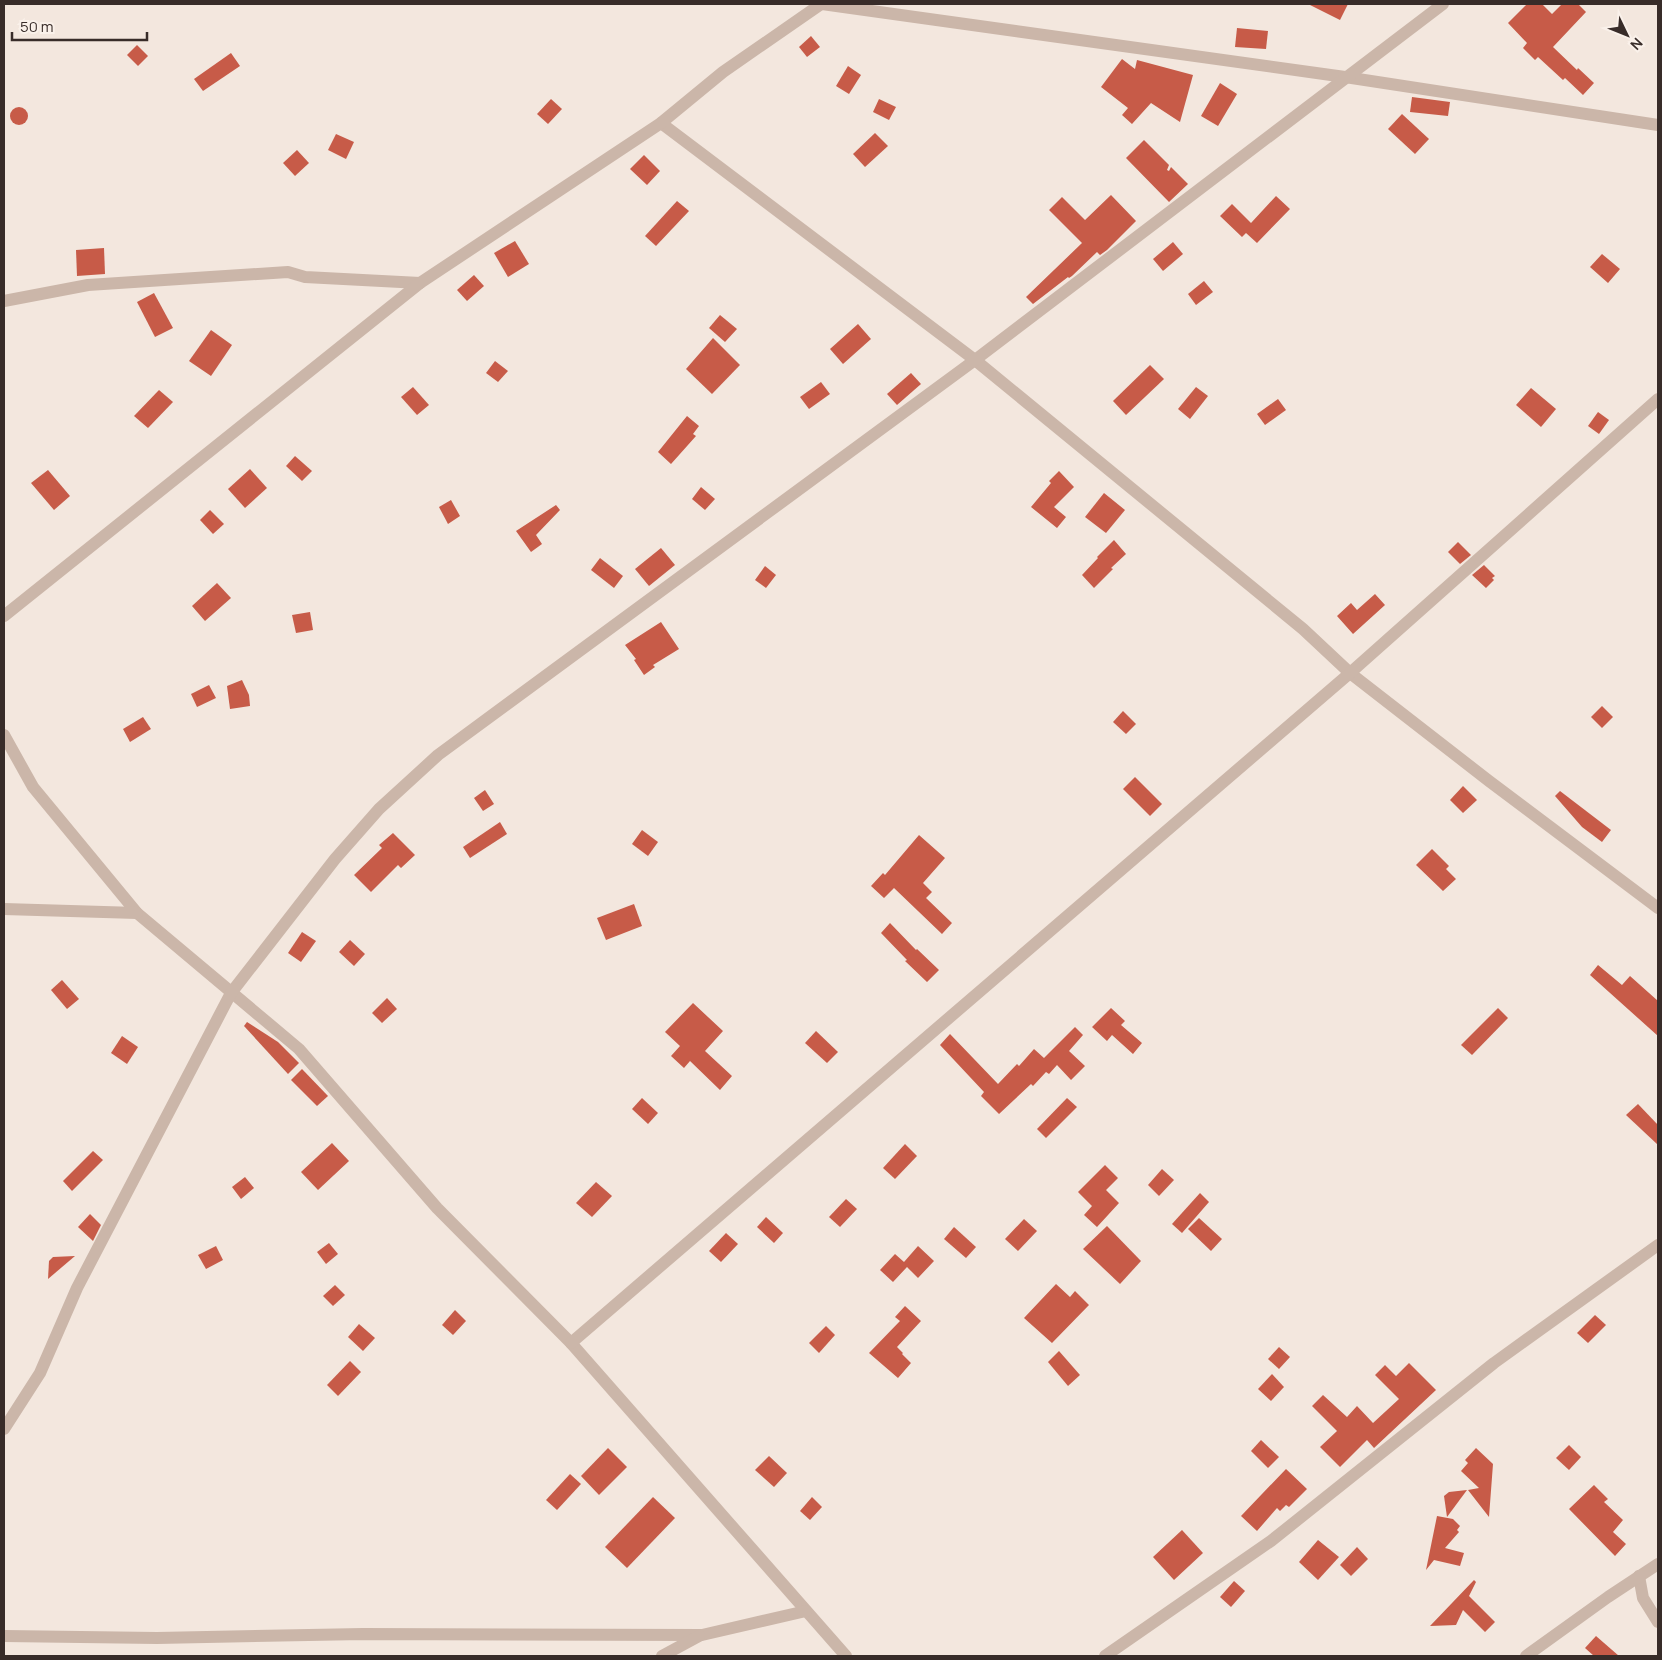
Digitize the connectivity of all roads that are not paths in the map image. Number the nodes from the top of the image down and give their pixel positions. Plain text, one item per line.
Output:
1 (822, 4) edge
2 (1443, 4) edge
3 (1345, 77) junction
4 (661, 123) junction
5 (1658, 125) edge
6 (420, 283) junction
7 (4, 301) edge
8 (976, 360) junction
9 (1658, 399) edge
10 (4, 616) edge
11 (1350, 673) junction
12 (4, 735) edge
13 (1658, 908) edge
14 (4, 909) edge
15 (137, 912) junction
16 (231, 993) junction
17 (1658, 1245) edge
18 (571, 1343) junction
19 (4, 1429) edge
20 (1658, 1564) edge
21 (1639, 1576) junction
22 (806, 1611) junction
23 (1658, 1622) edge
24 (702, 1634) junction
25 (4, 1636) edge
26 (662, 1656) edge
27 (846, 1656) edge
28 (1105, 1656) edge
29 (1526, 1656) edge

1 - 3 street
1 - 4 street
2 - 3 street
3 - 5 street
3 - 8 street
4 - 6 street
4 - 8 street
6 - 7 street
6 - 10 street
8 - 11 street
8 - 16 street
9 - 11 street
11 - 13 street
11 - 18 street
12 - 15 street
14 - 15 street
15 - 16 street
16 - 18 street
16 - 19 street
17 - 28 street
18 - 22 street
20 - 21 street
21 - 23 street
21 - 29 street
22 - 24 street
22 - 27 street
24 - 25 street
24 - 26 street

